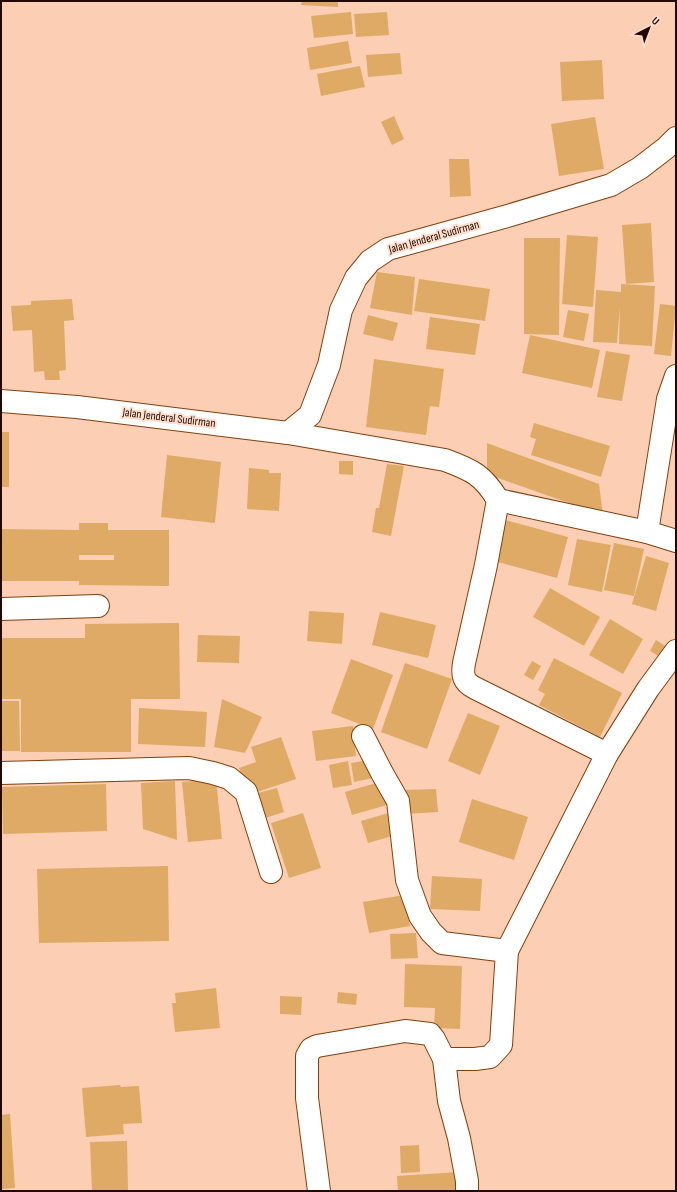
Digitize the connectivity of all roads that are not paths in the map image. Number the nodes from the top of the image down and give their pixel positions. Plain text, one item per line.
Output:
1 (676, 138) edge
2 (676, 376) edge
3 (1, 401) edge
4 (288, 433) junction
5 (498, 500) junction
6 (647, 532) junction
7 (676, 541) edge
8 (98, 606) dead end
9 (1, 609) edge
10 (676, 651) edge
11 (363, 736) dead end
12 (607, 754) junction
13 (1, 774) edge
14 (271, 872) dead end
15 (507, 951) junction
16 (444, 1059) junction
17 (319, 1191) edge
18 (467, 1191) edge

1 - 4 street, Jalan Jenderal Sudirman
2 - 6 street
3 - 4 street, Jalan Jenderal Sudirman
4 - 5 street
5 - 6 street
5 - 12 street
6 - 7 street
8 - 9 street
10 - 12 street
11 - 15 street
12 - 15 street
13 - 14 street
15 - 16 street
16 - 17 street
16 - 18 street

